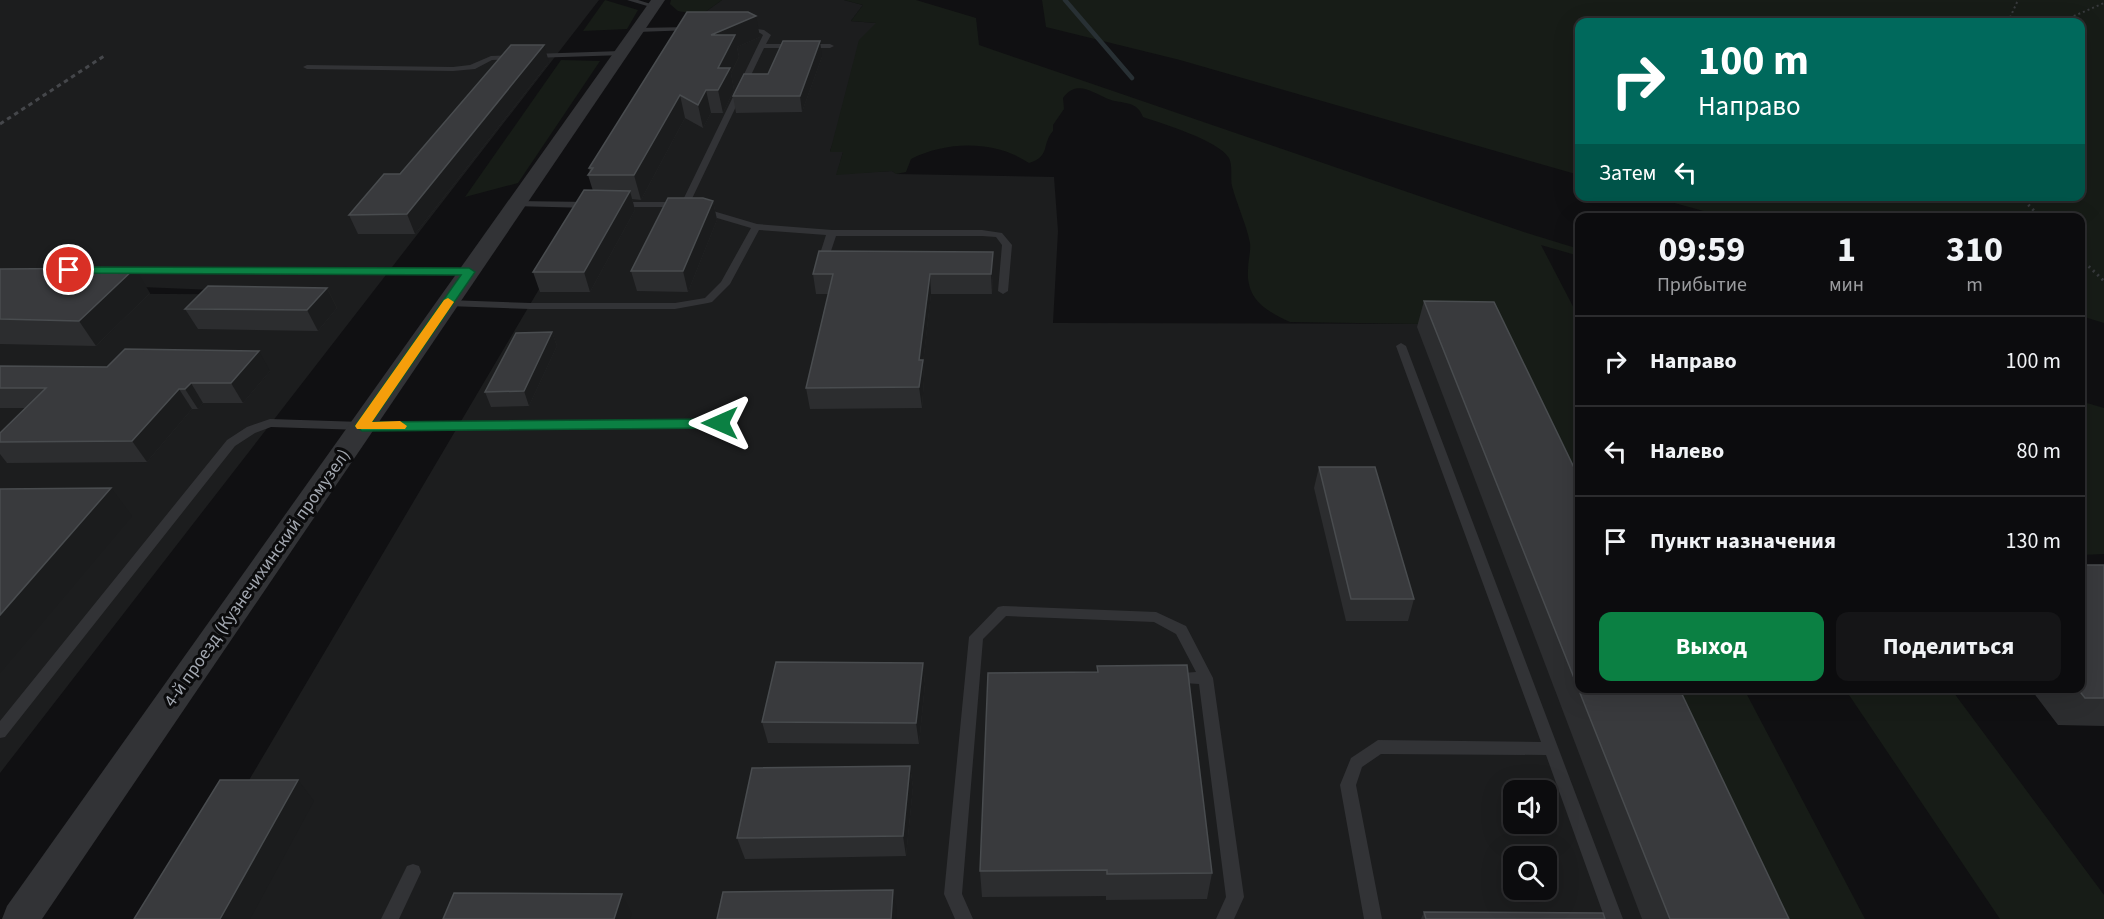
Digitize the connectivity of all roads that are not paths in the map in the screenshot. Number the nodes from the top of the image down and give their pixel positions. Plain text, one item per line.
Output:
1 (647, 2) edge
2 (702, 29) edge
3 (733, 29) edge
4 (637, 30) junction
5 (763, 46) junction
6 (830, 46) dead end
7 (621, 53) junction
8 (307, 67) dead end
9 (516, 204) junction
10 (595, 205) edge
11 (606, 205) edge
12 (684, 206) junction
13 (756, 227) junction
14 (832, 233) junction
15 (843, 267) edge
16 (993, 267) edge
17 (1004, 267) junction
18 (106, 270) edge
19 (469, 272) junction
20 (1003, 291) dead end
21 (448, 303) junction
22 (1401, 346) dead end
23 (720, 423) dead end
24 (362, 426) junction
25 (1163, 678) edge
26 (1206, 678) junction
27 (0, 732) edge
28 (1551, 749) junction
29 (412, 872) dead end
30 (20, 919) edge
31 (390, 919) edge
32 (964, 919) edge
33 (1225, 919) edge
34 (1373, 919) edge
35 (1614, 919) edge

1 - 4 street, 4-й проезд (Кузнечихинский промузел)
2 - 4 lane
3 - 5 lane
4 - 7 street, 4-й проезд (Кузнечихинский промузел)
5 - 6 lane
5 - 12 lane
7 - 8 lane
7 - 9 street, 4-й проезд (Кузнечихинский промузел)
9 - 10 lane
9 - 19 street, 4-й проезд (Кузнечихинский промузел)
11 - 12 lane
12 - 13 lane
13 - 14 lane
13 - 21 lane
14 - 15 lane
14 - 17 lane
16 - 17 lane
17 - 20 lane
18 - 19 lane
19 - 21 street, 4-й проезд (Кузнечихинский промузел)
21 - 24 street, 4-й проезд (Кузнечихинский промузел)
22 - 28 lane
23 - 24 lane
24 - 27 lane
24 - 30 street, 4-й проезд (Кузнечихинский промузел)
25 - 26 lane
26 - 32 lane
26 - 33 lane
28 - 34 lane
28 - 35 lane
29 - 31 lane

